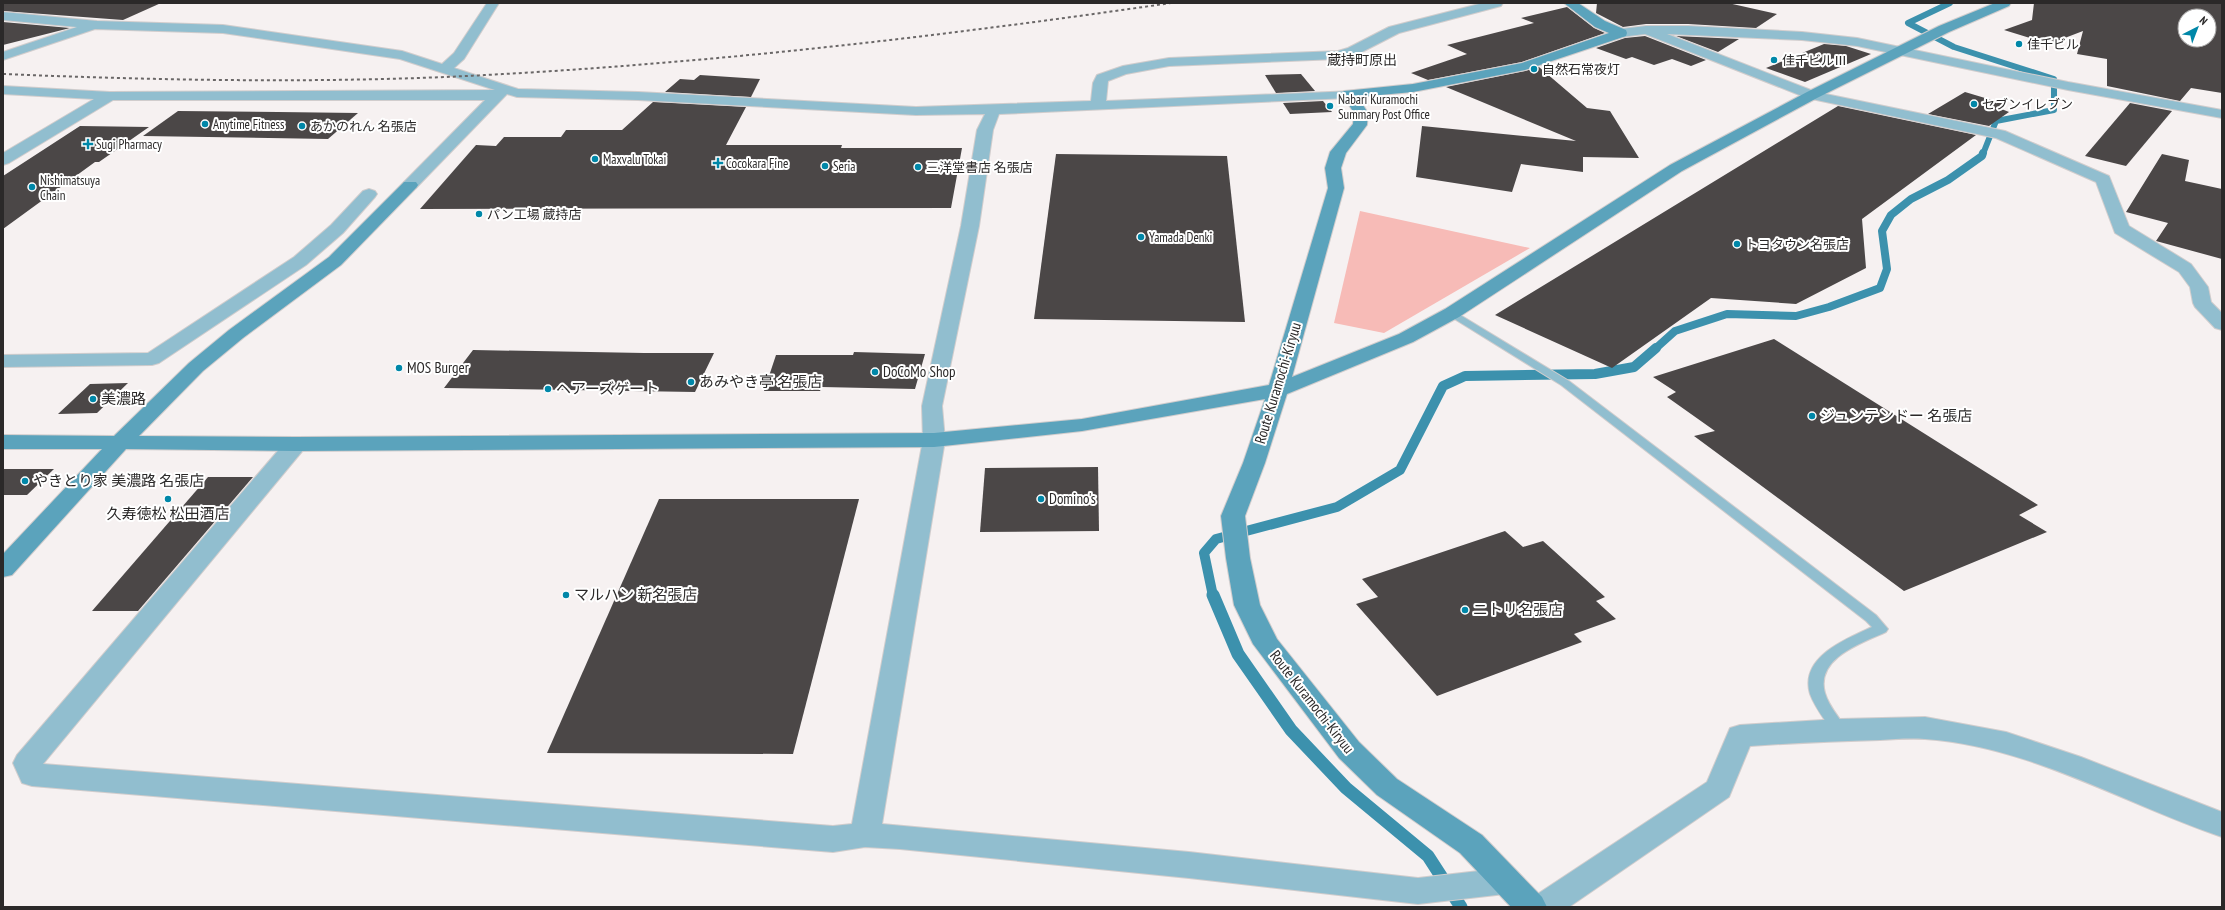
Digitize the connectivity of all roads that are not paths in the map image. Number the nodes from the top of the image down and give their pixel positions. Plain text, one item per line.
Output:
1 (493, 3) edge
2 (1496, 3) edge
3 (1570, 3) edge
4 (2005, 3) edge
5 (3, 16) edge
6 (97, 25) junction
7 (1646, 30) junction
8 (1621, 34) junction
9 (1903, 51) junction
10 (3, 56) edge
11 (446, 68) junction
12 (3, 90) edge
13 (500, 92) junction
14 (1349, 94) junction
15 (1812, 95) junction
16 (110, 96) junction
17 (1098, 105) junction
18 (994, 110) junction
19 (2222, 114) edge
20 (3, 160) edge
21 (369, 194) dead end
22 (1452, 313) junction
23 (2222, 324) edge
24 (3, 361) edge
25 (1278, 390) junction
26 (934, 440) junction
27 (3, 442) edge
28 (121, 442) junction
29 (296, 444) junction
30 (3, 570) edge
31 (1839, 730) junction
32 (2222, 825) edge
33 (865, 835) junction
34 (1505, 881) junction
35 (1530, 907) edge
36 (1544, 907) edge

1 - 11 street
2 - 17 street
3 - 8 street
4 - 9 street
5 - 6 street
6 - 10 street
6 - 11 street
7 - 8 street
7 - 9 street
7 - 15 street
8 - 14 street
9 - 15 street
9 - 19 street
11 - 13 street
12 - 16 street
13 - 16 street
13 - 18 street
13 - 28 street
14 - 17 street
14 - 25 street, Route Kuramochi-Kiryuu
15 - 22 street
15 - 23 street
16 - 20 street
17 - 18 street
18 - 26 street
21 - 24 street
22 - 25 street
22 - 31 lane
25 - 26 street
25 - 34 street, Route Kuramochi-Kiryuu
26 - 29 street
26 - 33 street
27 - 28 street
28 - 29 street
28 - 30 street
29 - 33 street
31 - 32 street
31 - 36 street
33 - 34 street
34 - 35 street, Route Kuramochi-Kiryuu

